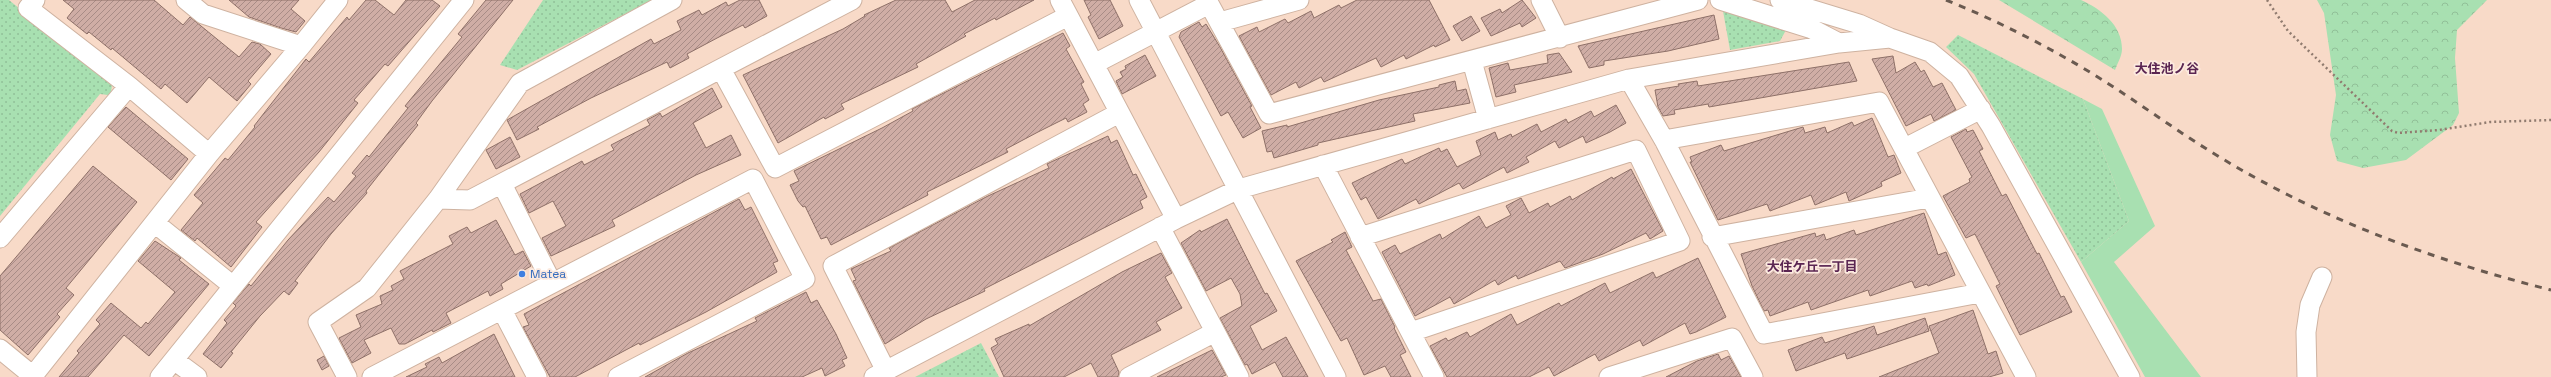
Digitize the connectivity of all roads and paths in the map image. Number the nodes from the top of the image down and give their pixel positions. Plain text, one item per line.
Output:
1 (35, 0) edge
2 (186, 0) edge
3 (338, 0) edge
4 (464, 0) edge
5 (672, 0) edge
6 (852, 0) edge
7 (1139, 0) edge
8 (1299, 0) edge
9 (1541, 0) edge
10 (1698, 0) edge
11 (1720, 0) edge
12 (1780, 0) edge
13 (2267, 0) edge
14 (1208, 2) edge
15 (1064, 8) edge
16 (1220, 22) junction
17 (1155, 31) junction
18 (1560, 38) junction
19 (1890, 38) junction
20 (1839, 43) junction
21 (301, 46) junction
22 (1472, 61) junction
23 (1094, 64) junction
24 (721, 68) junction
25 (1629, 79) junction
26 (129, 86) junction
27 (1981, 110) junction
28 (1119, 113) junction
29 (1488, 119) junction
30 (2551, 120) edge
31 (1664, 140) junction
32 (1905, 148) junction
33 (209, 154) junction
34 (1323, 164) junction
35 (502, 184) junction
36 (1238, 189) junction
37 (1929, 198) junction
38 (438, 199) junction
39 (1168, 223) junction
40 (156, 224) junction
41 (1360, 237) junction
42 (1712, 237) junction
43 (0, 238) edge
44 (2322, 276) dead end
45 (552, 283) junction
46 (233, 286) junction
47 (1980, 294) junction
48 (502, 310) junction
49 (1215, 332) junction
50 (1411, 332) junction
51 (0, 349) edge
52 (174, 360) junction
53 (880, 374) edge
54 (33, 376) edge
55 (2126, 376) edge
56 (160, 377) edge
57 (197, 377) edge
58 (346, 377) edge
59 (372, 377) edge
60 (537, 377) edge
61 (618, 377) edge
62 (1129, 377) edge
63 (1239, 377) edge
64 (1336, 377) edge
65 (1434, 377) edge
66 (1609, 377) edge
67 (1753, 377) edge
68 (2026, 377) edge
69 (2307, 377) edge

1 - 26 street
2 - 21 street
3 - 21 street
4 - 46 street
5 - 38 street
6 - 24 street
7 - 17 street
8 - 16 street
9 - 18 street
10 - 18 street
11 - 20 street
12 - 19 street
13 - 30 path
14 - 16 street
14 - 17 street
15 - 23 street
15 - 24 street
16 - 22 street
17 - 23 street
17 - 36 street
18 - 22 street
19 - 20 street
19 - 27 street
20 - 25 street
21 - 33 street
22 - 29 street
23 - 28 street
24 - 35 street
25 - 29 street
25 - 31 street
26 - 33 street
26 - 43 street
27 - 32 street
27 - 55 street
28 - 39 street
28 - 53 street
29 - 34 street
31 - 32 street
31 - 42 street
32 - 37 street
33 - 40 street
34 - 36 street
34 - 41 street
35 - 38 street
35 - 45 street
36 - 39 street
36 - 64 street
37 - 42 street
37 - 47 street
38 - 58 street
39 - 49 street
39 - 53 street
40 - 46 street
40 - 54 street
41 - 50 street
41 - 50 street
42 - 47 street
44 - 69 street
45 - 48 street
45 - 61 street
46 - 52 street
47 - 68 street
48 - 59 street
48 - 60 street
49 - 62 street
49 - 63 street
50 - 65 street
51 - 54 street
52 - 56 street
52 - 57 street
66 - 67 street

